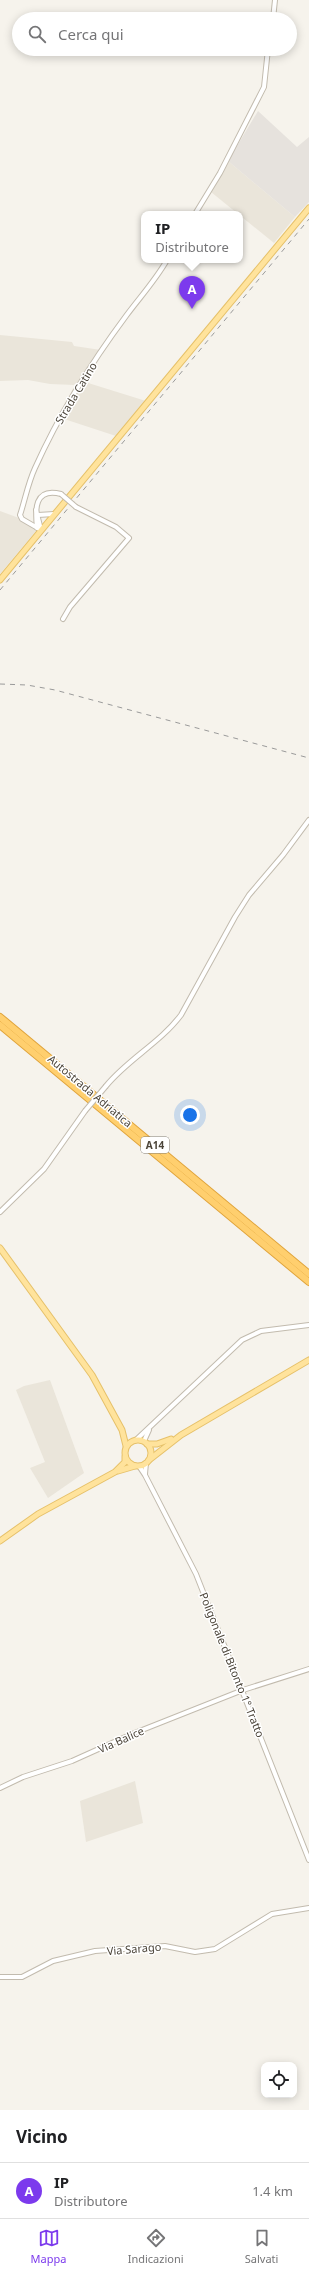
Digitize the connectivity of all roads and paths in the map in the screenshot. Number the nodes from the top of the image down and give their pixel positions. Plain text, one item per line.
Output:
1 (275, 0) edge
2 (274, 12) edge
3 (267, 56) edge
4 (309, 208) edge
5 (197, 211) edge
6 (165, 263) edge
7 (54, 514) junction
8 (37, 516) junction
9 (29, 523) junction
10 (39, 529) junction
11 (0, 580) edge
12 (64, 619) dead end
13 (309, 820) edge
14 (0, 1016) edge
15 (0, 1025) edge
16 (0, 1212) edge
17 (0, 1248) edge
18 (309, 1274) edge
19 (309, 1282) edge
20 (309, 1325) edge
21 (309, 1360) edge
22 (151, 1428) junction
23 (122, 1430) junction
24 (181, 1435) junction
25 (135, 1440) junction
26 (146, 1442) junction
27 (126, 1446) junction
28 (125, 1457) junction
29 (148, 1461) junction
30 (137, 1466) junction
31 (115, 1472) junction
32 (145, 1475) junction
33 (0, 1541) edge
34 (309, 1669) edge
35 (243, 1690) junction
36 (0, 1788) edge
37 (309, 1860) edge
38 (309, 1908) edge
39 (0, 1977) edge

1 - 2 street
3 - 5 street
4 - 7 main road
6 - 9 street, Strada Catino
7 - 8 street
7 - 10 main road
8 - 9 street
8 - 10 street
8 - 12 street, bridge
9 - 10 street
10 - 11 main road
13 - 16 street, bridge
14 - 18 highway, Autostrada Adriatica / A14
15 - 19 highway, Autostrada Adriatica / A14
17 - 23 main road
20 - 22 street
21 - 24 main road
22 - 25 street
22 - 26 street
23 - 25 main road
23 - 27 main road
24 - 26 main road
24 - 29 main road
25 - 26 main road
25 - 27 main road
26 - 29 main road
27 - 28 main road
28 - 30 main road
28 - 31 main road
29 - 30 main road
29 - 32 street
30 - 31 main road
30 - 32 street, Poligonale di Bitonto 1° Tratto
31 - 33 main road
32 - 35 street, Poligonale di Bitonto 1° Tratto
34 - 35 street, Via Balice
35 - 36 street, Via Balice
35 - 37 street, Poligonale di Bitonto 1° Tratto
38 - 39 street, Via Sarago

